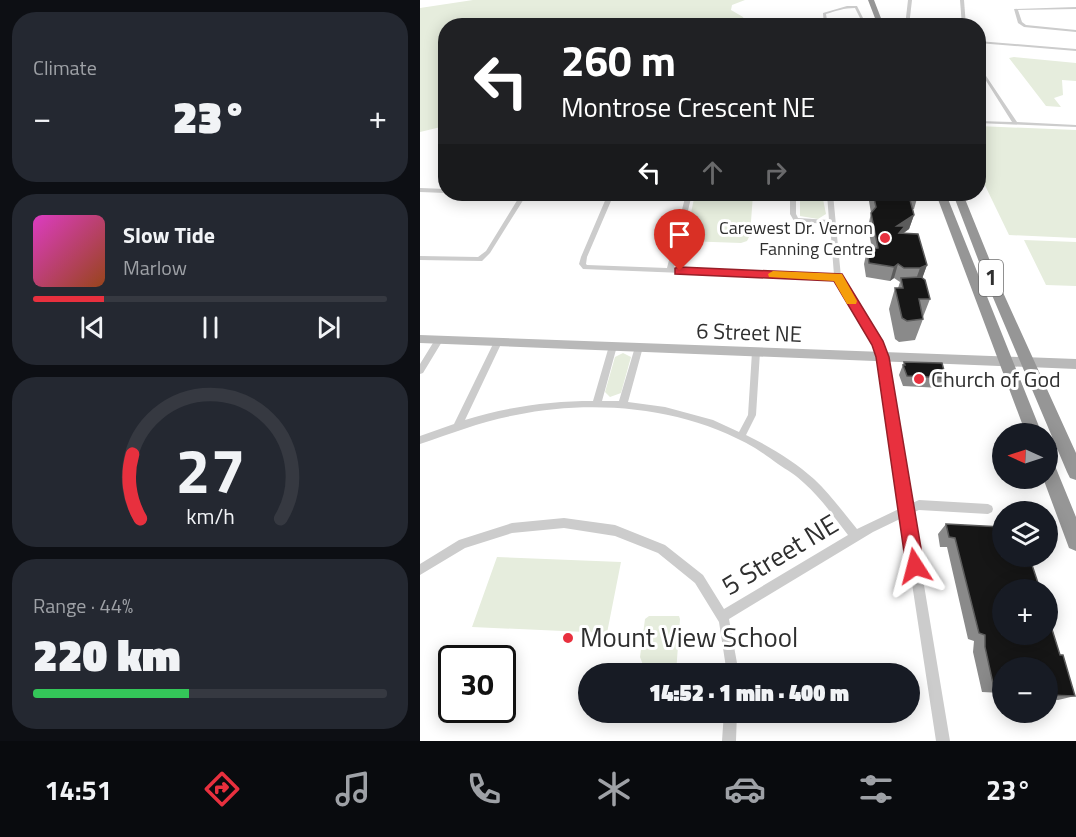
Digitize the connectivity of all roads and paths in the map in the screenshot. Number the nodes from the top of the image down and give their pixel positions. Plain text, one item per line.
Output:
1 (871, 0) edge
2 (910, 0) edge
3 (962, 0) edge
4 (1046, 0) edge
5 (1055, 8) junction
6 (1076, 8) edge
7 (825, 18) edge
8 (863, 18) edge
9 (878, 18) edge
10 (908, 18) edge
11 (963, 18) edge
12 (1076, 31) edge
13 (986, 43) edge
14 (1076, 50) edge
15 (986, 77) edge
16 (986, 122) edge
17 (1016, 124) junction
18 (1076, 126) edge
19 (420, 190) edge
20 (438, 191) edge
21 (520, 201) edge
22 (608, 201) edge
23 (686, 201) edge
24 (793, 201) edge
25 (831, 201) edge
26 (944, 201) edge
27 (961, 201) edge
28 (833, 222) junction
29 (420, 258) edge
30 (670, 270) junction
31 (838, 277) junction
32 (420, 339) edge
33 (439, 340) junction
34 (498, 342) junction
35 (613, 346) junction
36 (639, 347) junction
37 (756, 352) junction
38 (882, 357) junction
39 (1005, 361) junction
40 (1028, 362) junction
41 (1076, 364) edge
42 (420, 370) edge
43 (597, 402) junction
44 (623, 404) junction
45 (1030, 423) edge
46 (458, 425) junction
47 (742, 435) junction
48 (420, 440) edge
49 (1076, 472) edge
50 (1056, 489) edge
51 (988, 509) dead end
52 (906, 511) junction
53 (855, 535) junction
54 (1076, 541) edge
55 (420, 570) edge
56 (723, 616) junction
57 (734, 663) edge
58 (730, 723) edge
59 (729, 741) edge
60 (943, 741) edge

1 - 9 highway
2 - 10 street
3 - 11 street
4 - 5 street
5 - 6 street
5 - 12 street
7 - 8 street
13 - 14 street
15 - 17 street
16 - 17 street
17 - 18 street
19 - 20 street
21 - 29 street
22 - 30 street
23 - 30 street
24 - 28 street
25 - 28 street
26 - 39 highway, 1
27 - 40 highway, 1
28 - 31 street
30 - 31 street
31 - 38 street
32 - 33 street, 6 Street NE
33 - 34 street, 6 Street NE
33 - 42 street
34 - 35 street, 6 Street NE
34 - 46 street
35 - 36 street, 6 Street NE
35 - 43 street
36 - 37 street, 6 Street NE
36 - 44 street
37 - 38 street, 6 Street NE
37 - 47 street
38 - 39 street, 6 Street NE
38 - 52 street
39 - 40 street, 6 Street NE
39 - 45 highway, 1
40 - 41 street, 6 Street NE
40 - 49 highway, 1
43 - 44 street
43 - 46 street
44 - 47 street
46 - 48 street
47 - 53 street
50 - 54 highway
51 - 52 street, 5 Street NE
52 - 53 street, 5 Street NE
52 - 60 street
53 - 56 street, 5 Street NE
55 - 56 street, 5 Street NE
56 - 57 street
58 - 59 street

